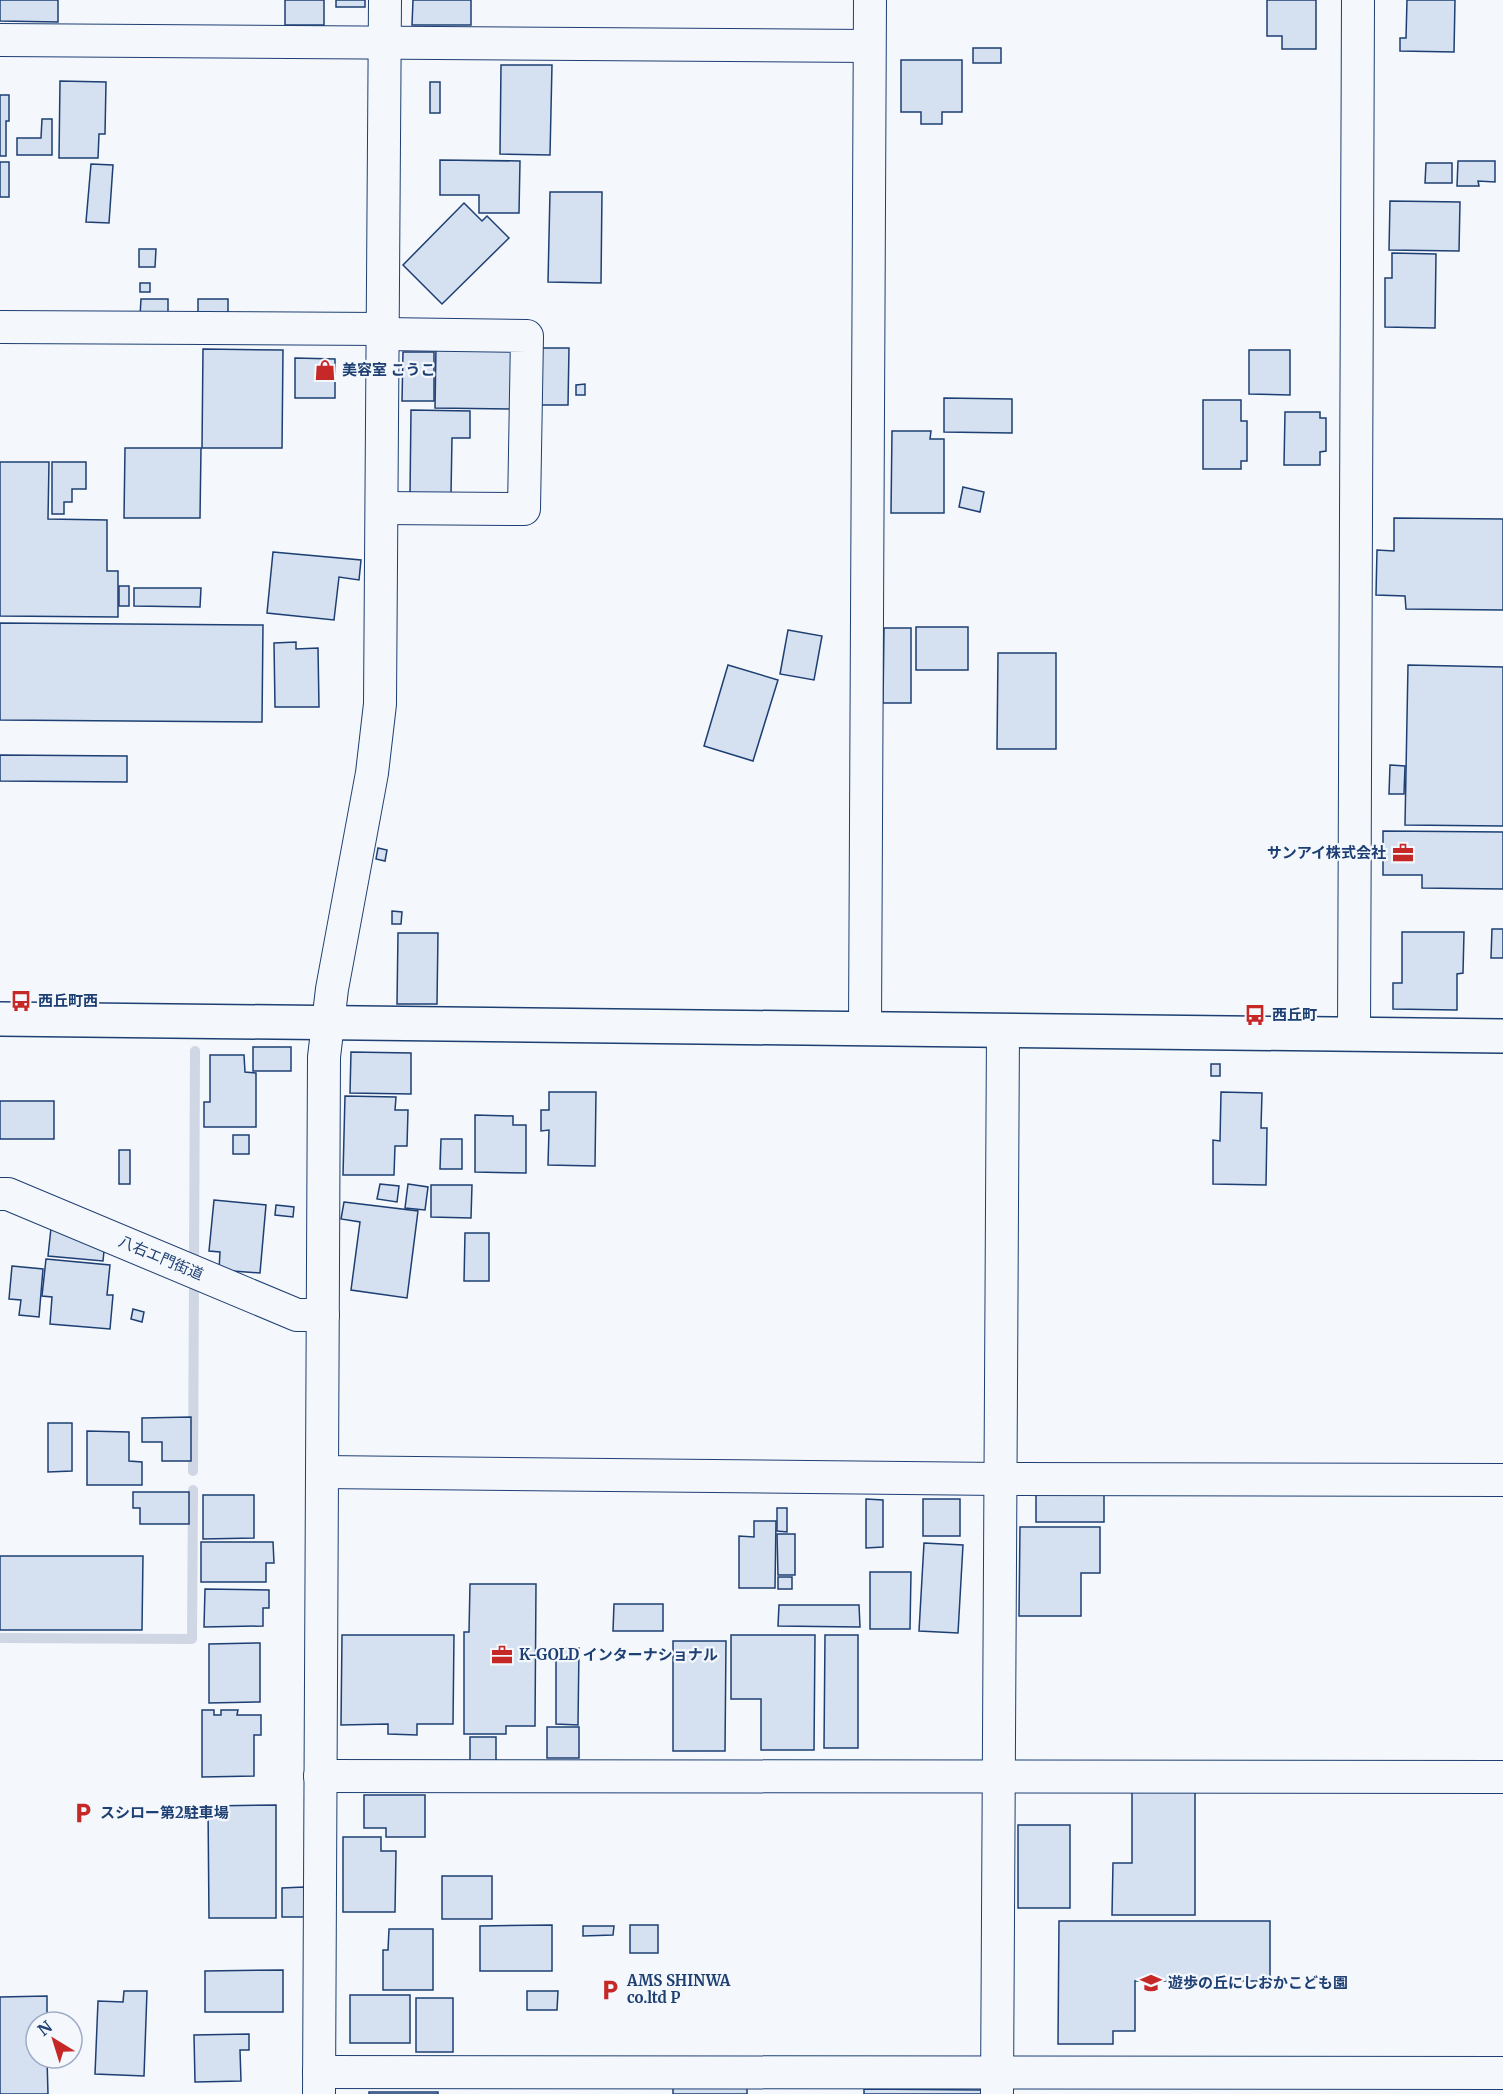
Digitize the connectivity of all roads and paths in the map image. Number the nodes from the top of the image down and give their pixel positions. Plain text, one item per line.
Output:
1 (385, 0) edge
2 (870, 0) edge
3 (1358, 0) edge
4 (0, 40) edge
5 (384, 42) junction
6 (869, 46) junction
7 (0, 327) edge
8 (383, 332) junction
9 (382, 508) junction
10 (0, 1019) edge
11 (328, 1023) junction
12 (865, 1029) junction
13 (1003, 1030) junction
14 (1354, 1034) junction
15 (1503, 1036) edge
16 (0, 1194) edge
17 (323, 1315) junction
18 (322, 1472) junction
19 (1000, 1479) junction
20 (1503, 1480) edge
21 (320, 1776) junction
22 (999, 1777) junction
23 (1503, 1777) edge
24 (1503, 2073) edge
25 (319, 2083) edge
26 (997, 2083) edge

1 - 5 street
2 - 6 street
3 - 14 street
4 - 5 street
5 - 6 street
5 - 8 street
6 - 12 street
7 - 8 street
8 - 9 street
8 - 9 street
9 - 11 street
10 - 11 street
11 - 12 street
11 - 17 street
12 - 13 street
13 - 14 street
13 - 19 street
14 - 15 street
16 - 17 street, 八右エ門街道
17 - 18 street
18 - 19 street
18 - 21 street
19 - 20 street
19 - 22 street
21 - 22 street
21 - 25 street
22 - 23 street
22 - 26 street
24 - 26 street
25 - 26 street

